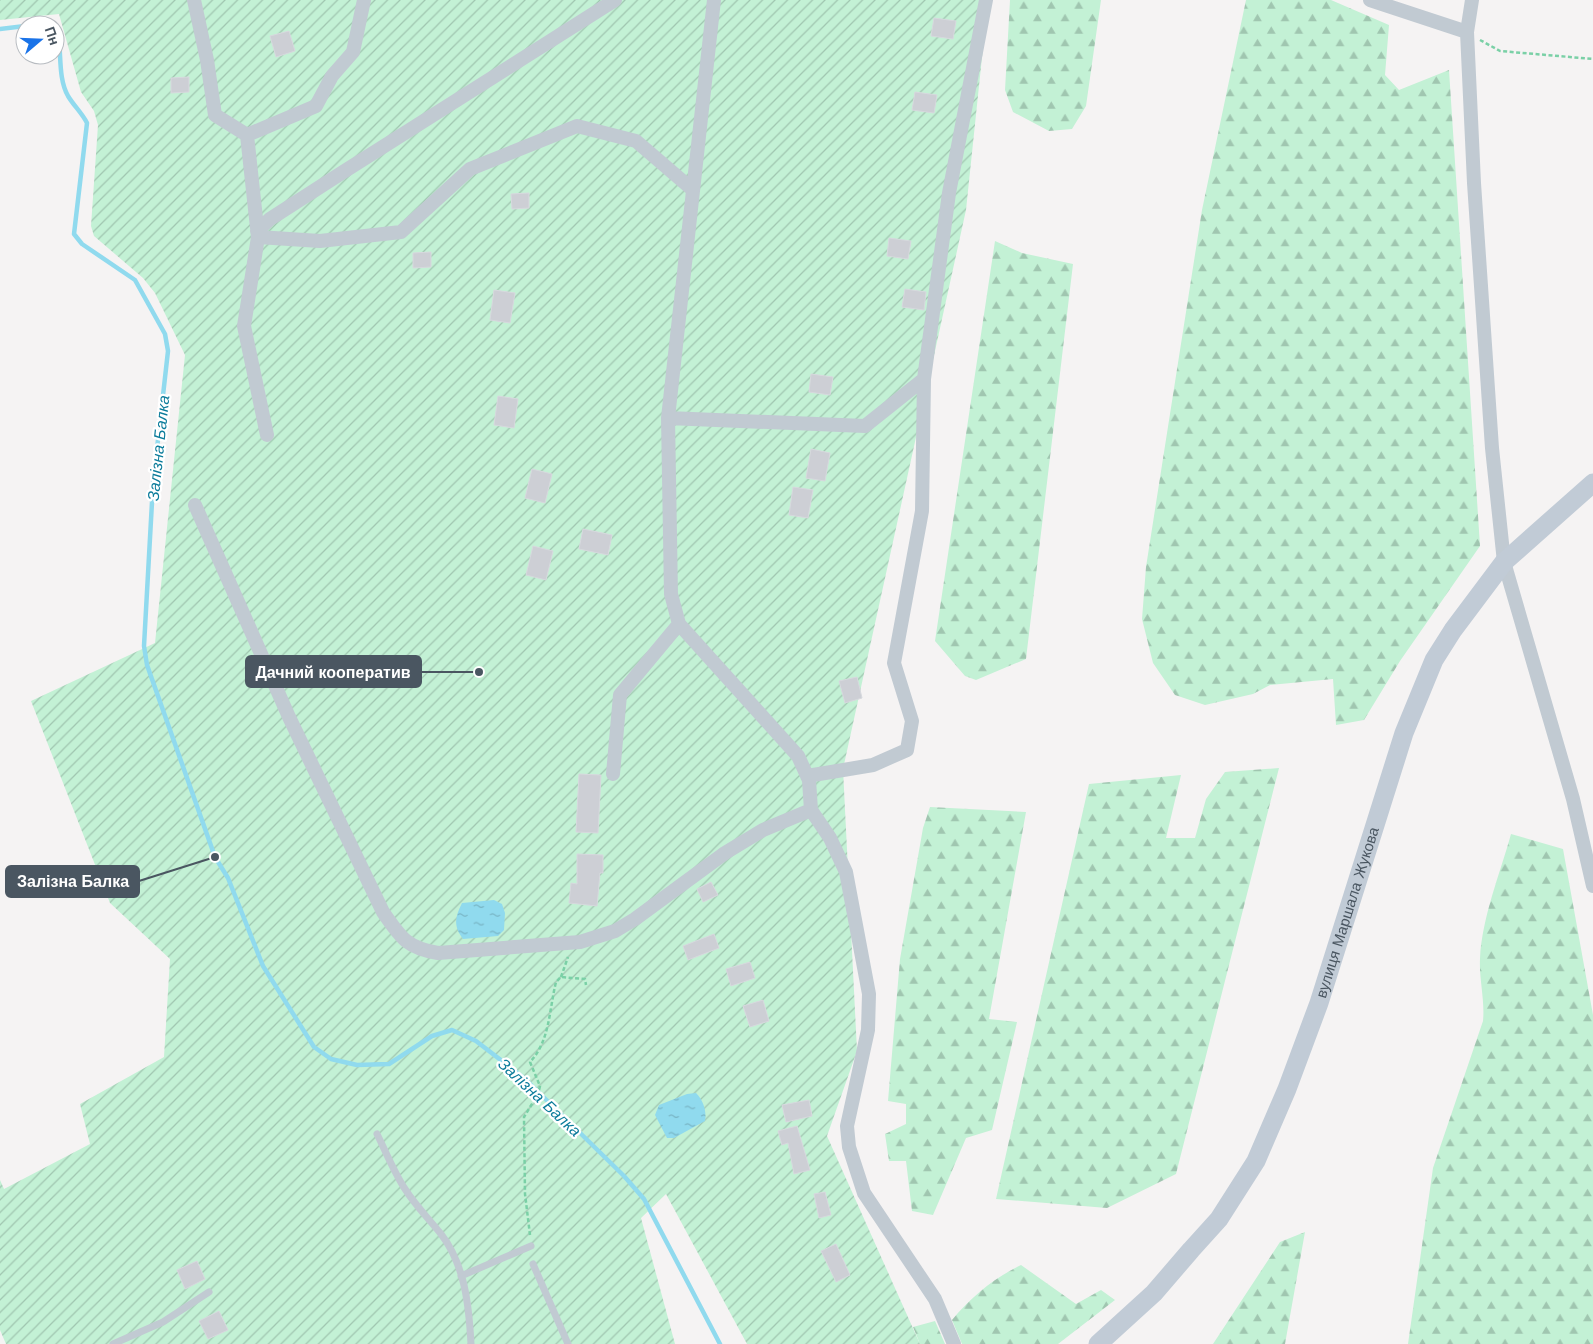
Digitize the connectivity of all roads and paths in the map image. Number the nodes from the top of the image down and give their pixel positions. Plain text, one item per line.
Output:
1 (194, 0) edge
2 (364, 0) edge
3 (615, 0) edge
4 (714, 0) edge
5 (986, 0) edge
6 (1370, 0) edge
7 (1472, 0) edge
8 (1467, 32) junction
9 (1593, 59) edge
10 (247, 135) junction
11 (693, 190) junction
12 (258, 234) junction
13 (924, 379) junction
14 (668, 418) junction
15 (267, 435) dead end
16 (1593, 484) edge
17 (195, 505) dead end
18 (1504, 562) junction
19 (679, 624) junction
20 (613, 774) dead end
21 (807, 776) junction
22 (811, 810) junction
23 (1593, 886) edge
24 (572, 943) junction
25 (561, 977) junction
26 (586, 985) dead end
27 (377, 1134) dead end
28 (531, 1246) joint
29 (534, 1264) dead end
30 (461, 1276) junction
31 (209, 1292) dead end
32 (112, 1344) edge
33 (472, 1344) edge
34 (568, 1344) edge
35 (954, 1344) edge
36 (1098, 1344) edge

1 - 10 street
2 - 10 street
3 - 12 street
4 - 11 street
5 - 13 street
6 - 8 street
7 - 8 street
8 - 9 path
8 - 18 street
10 - 12 street
11 - 12 street
11 - 14 street
12 - 15 street
13 - 14 street
13 - 21 street
14 - 19 street
16 - 18 main road, вулиця Маршала Жукова
17 - 24 street
18 - 23 street
18 - 36 main road, вулиця Маршала Жукова
19 - 20 street
19 - 21 street
21 - 22 street
22 - 24 street
22 - 35 street
24 - 25 path
25 - 26 path
25 - 28 path
27 - 30 lane
28 - 30 lane
29 - 34 lane
30 - 33 lane
31 - 32 lane

